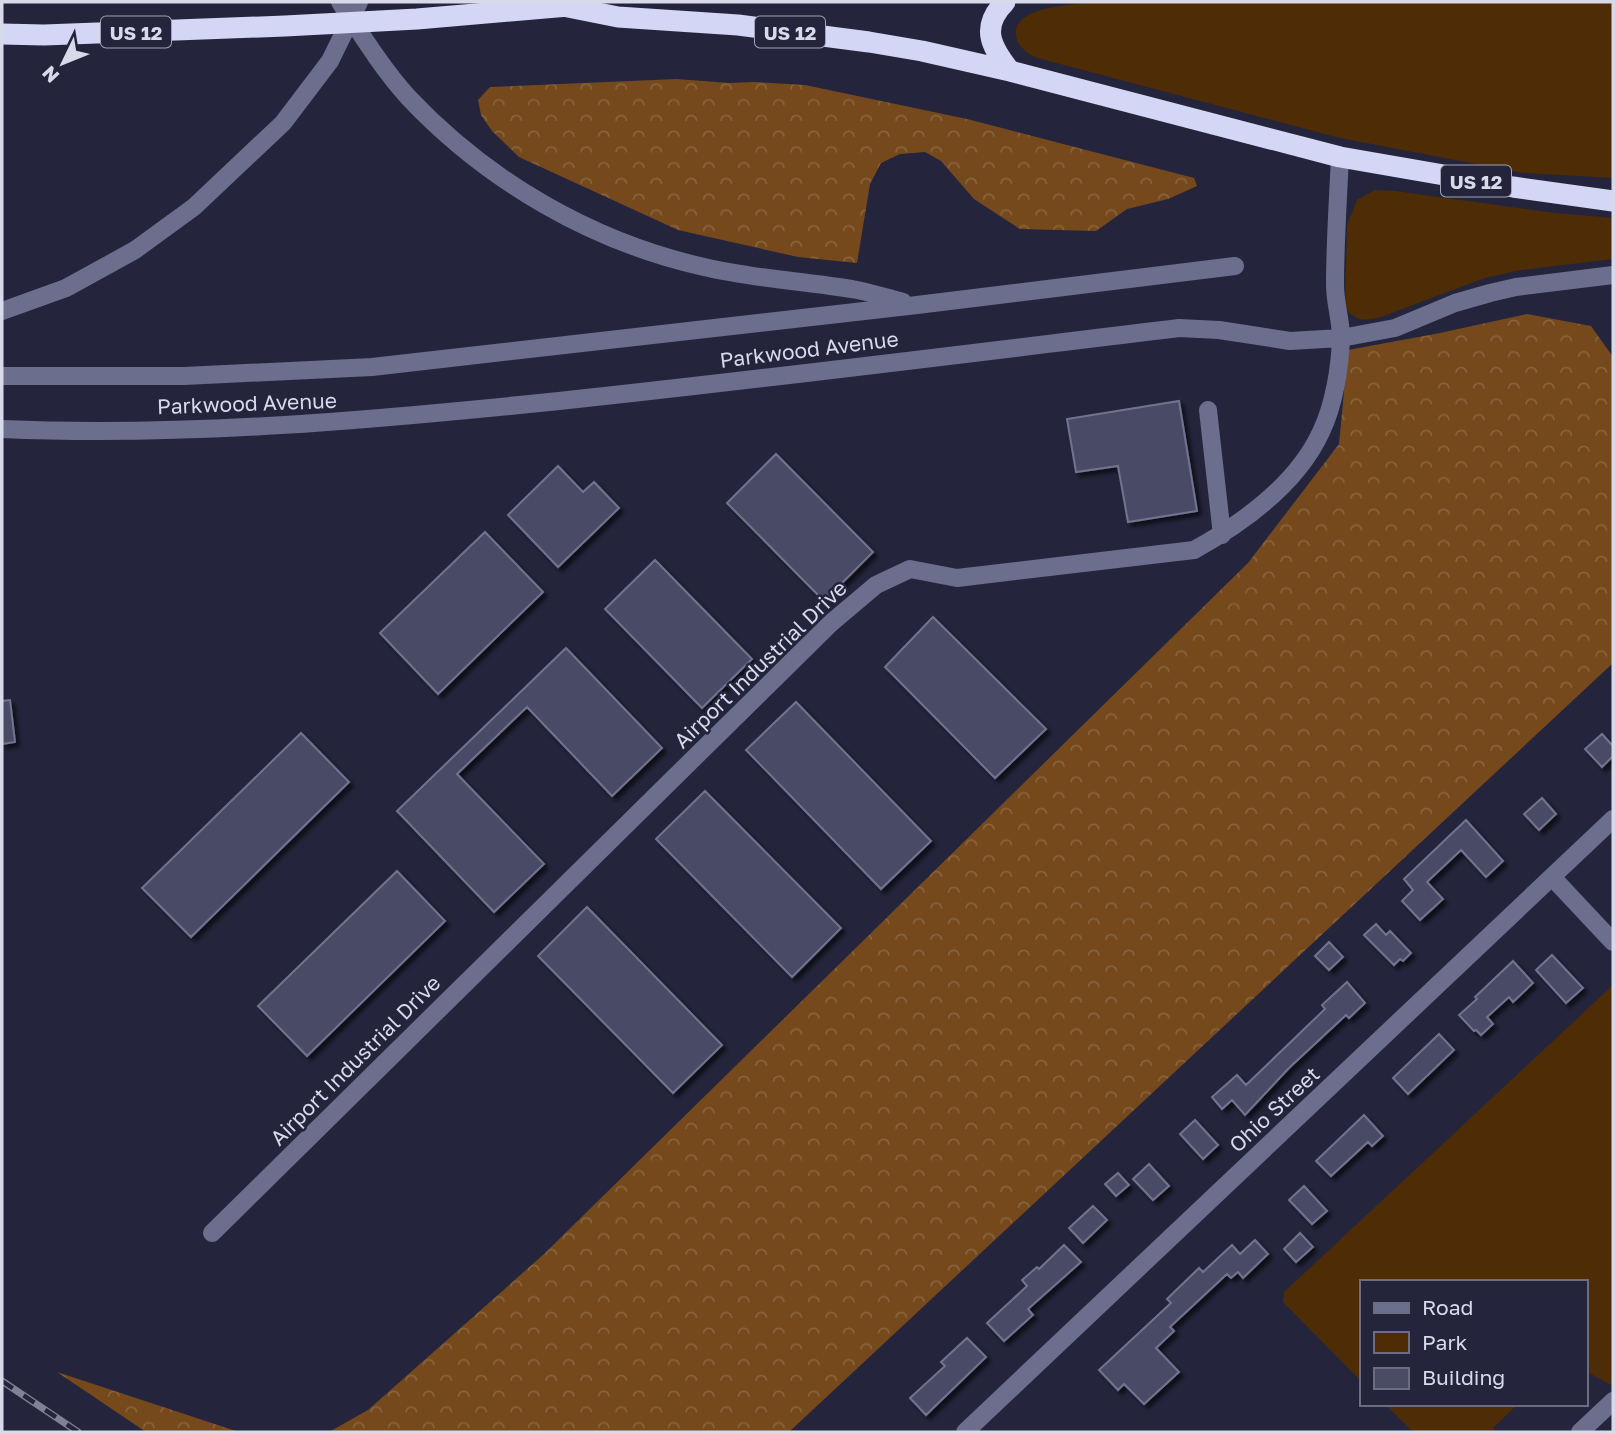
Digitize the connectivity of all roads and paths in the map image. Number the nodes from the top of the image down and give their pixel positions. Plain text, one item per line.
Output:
1 (340, 2) edge
2 (359, 2) edge
3 (596, 2) edge
4 (1005, 2) edge
5 (568, 7) junction
6 (2, 34) edge
7 (1010, 71) junction
8 (1340, 157) junction
9 (1613, 201) edge
10 (1235, 267) dead end
11 (1613, 275) edge
12 (917, 305) junction
13 (2, 311) edge
14 (1340, 338) junction
15 (2, 376) edge
16 (1208, 410) dead end
17 (2, 429) edge
18 (1222, 535) junction
19 (1613, 819) edge
20 (1552, 877) junction
21 (1613, 942) edge
22 (212, 1233) dead end
23 (1613, 1401) edge
24 (965, 1432) edge
25 (1580, 1432) edge

1 - 12 street
2 - 13 street
3 - 5 highway, US 12 / US 12
4 - 7 highway
5 - 6 highway, US 12 / US 12
5 - 7 highway, US 12 / US 12
7 - 8 highway, US 12 / US 12
8 - 9 highway, US 12 / US 12
8 - 14 street, Airport Industrial Drive
10 - 12 street
11 - 14 street, Parkwood Avenue
12 - 15 street
14 - 17 street, Parkwood Avenue
14 - 18 street, Airport Industrial Drive
16 - 18 street
18 - 22 street, Airport Industrial Drive
19 - 20 street, Ohio Street
20 - 21 street
20 - 24 street, Ohio Street
23 - 25 street

